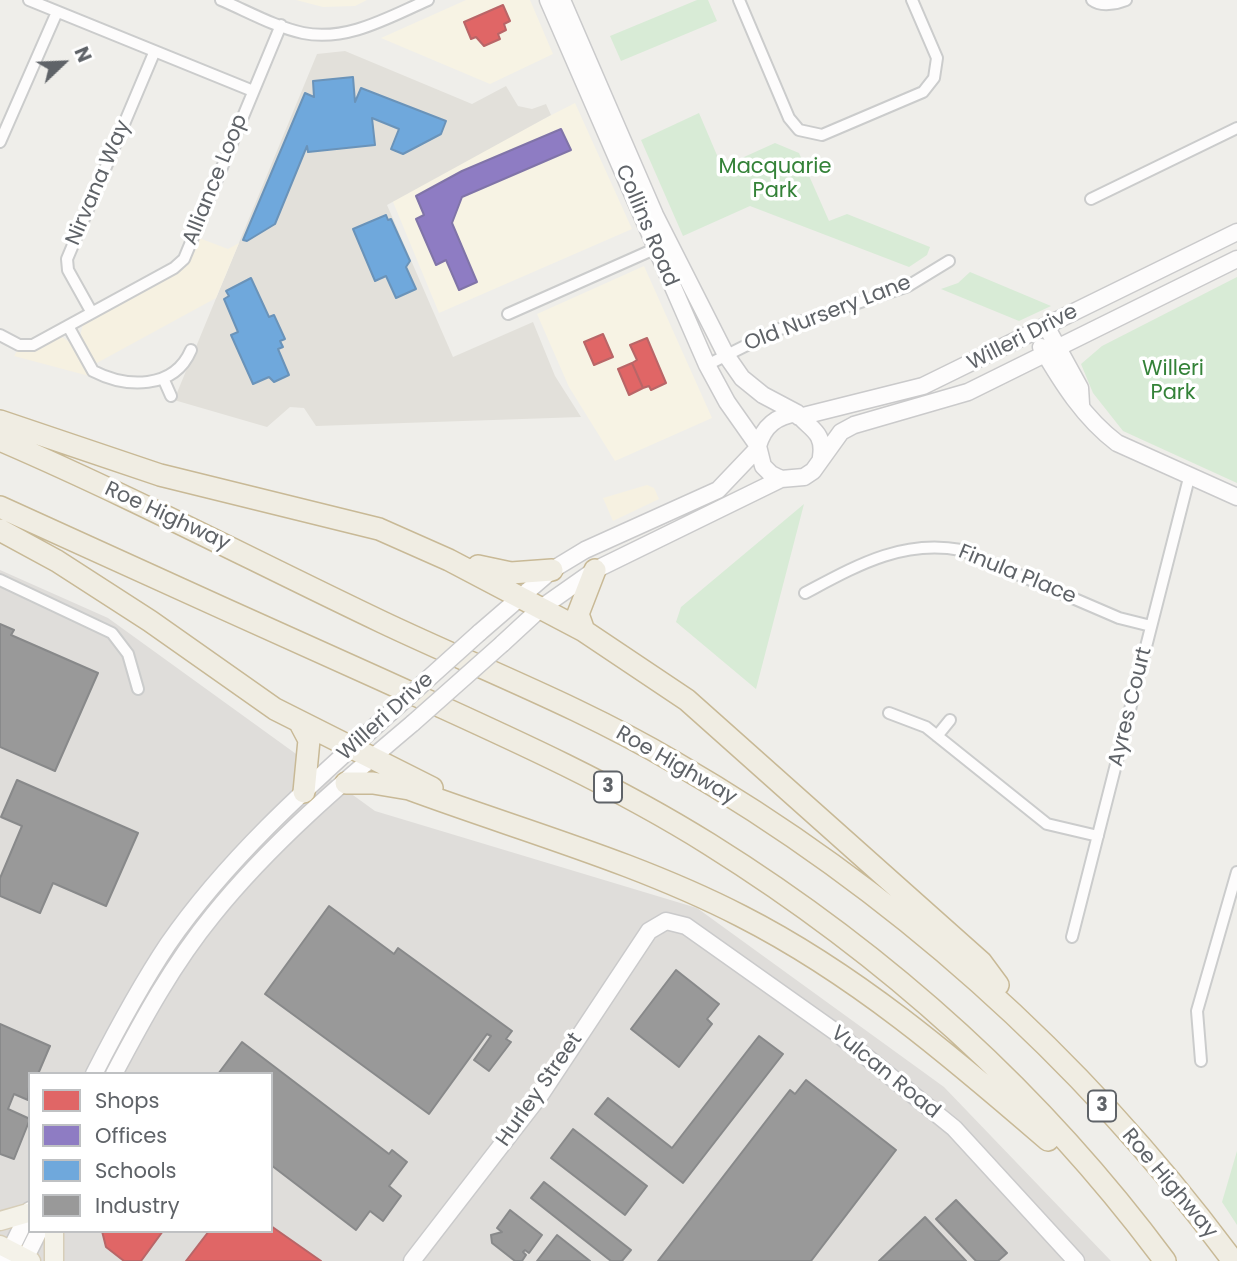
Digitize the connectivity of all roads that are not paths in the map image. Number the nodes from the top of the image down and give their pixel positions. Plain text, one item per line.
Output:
1 (29, 0) edge
2 (221, 0) edge
3 (428, 0) edge
4 (548, 0) edge
5 (562, 0) edge
6 (738, 0) edge
7 (912, 0) edge
8 (1092, 0) edge
9 (1126, 0) edge
10 (57, 12) junction
11 (281, 25) junction
12 (154, 52) junction
13 (253, 92) junction
14 (1237, 128) edge
15 (0, 142) edge
16 (1091, 199) dead end
17 (1237, 232) edge
18 (662, 246) junction
19 (1237, 259) edge
20 (948, 261) dead end
21 (92, 313) junction
22 (508, 314) dead end
23 (68, 326) junction
24 (1040, 330) junction
25 (0, 335) edge
26 (191, 350) dead end
27 (1052, 351) junction
28 (726, 355) junction
29 (707, 365) junction
30 (163, 378) junction
31 (171, 396) dead end
32 (798, 415) junction
33 (0, 421) edge
34 (0, 440) edge
35 (758, 447) junction
36 (821, 457) junction
37 (1189, 478) junction
38 (781, 479) junction
39 (1237, 497) edge
40 (0, 507) edge
41 (0, 530) edge
42 (449, 560) junction
43 (552, 570) junction
44 (595, 570) junction
45 (0, 580) edge
46 (805, 593) dead end
47 (521, 596) junction
48 (541, 608) junction
49 (1151, 626) junction
50 (584, 631) junction
51 (138, 689) dead end
52 (889, 713) dead end
53 (950, 720) dead end
54 (300, 723) junction
55 (937, 736) junction
56 (351, 748) junction
57 (373, 758) junction
58 (346, 783) junction
59 (304, 792) junction
60 (483, 816) junction
61 (1098, 836) junction
62 (1237, 872) edge
63 (666, 920) joint
64 (1072, 937) dead end
65 (1026, 1025) junction
66 (1201, 1061) dead end
67 (94, 1072) edge
68 (115, 1072) edge
69 (1124, 1206) junction
70 (28, 1211) edge
71 (28, 1214) edge
72 (0, 1221) edge
73 (37, 1233) edge
74 (54, 1233) edge
75 (16, 1256) edge
76 (54, 1261) edge
77 (412, 1261) edge
78 (1076, 1261) edge
79 (1165, 1261) edge
80 (1233, 1261) edge

1 - 10 street
2 - 11 street
3 - 11 street
4 - 18 main road, Collins Road
5 - 18 main road, Collins Road
6 - 7 street
8 - 9 street
10 - 12 street
10 - 15 street
11 - 13 street, Alliance Loop
12 - 13 street
12 - 21 street, Nirvana Way
13 - 21 street, Alliance Loop
14 - 16 street
17 - 24 main road, Willeri Drive
18 - 22 street
18 - 28 main road, Collins Road
18 - 29 main road, Collins Road
19 - 27 main road, Willeri Drive
20 - 28 street, Old Nursery Lane
21 - 23 street, Alliance Loop
23 - 25 street, Alliance Loop
23 - 30 street
24 - 27 main road
24 - 32 main road, Willeri Drive
26 - 30 street
27 - 36 main road, Willeri Drive
27 - 37 main road
28 - 29 street, Old Nursery Lane
28 - 32 main road, Collins Road
29 - 35 main road, Collins Road
30 - 31 street
32 - 35 main road, Willeri Drive
32 - 36 main road
33 - 42 highway
34 - 65 highway, Roe Highway / 3
35 - 38 main road
35 - 43 main road, Willeri Drive
36 - 38 main road, Willeri Drive
37 - 39 main road
37 - 49 street, Ayres Court
38 - 44 main road, Willeri Drive
40 - 69 highway, 3
41 - 54 highway
42 - 43 highway
42 - 47 highway
43 - 47 main road, Willeri Drive
44 - 48 main road, Willeri Drive
44 - 50 highway
45 - 51 street
46 - 49 street, Finula Place
47 - 48 highway
47 - 56 main road, Willeri Drive, bridge
48 - 50 highway
48 - 57 main road, Willeri Drive, bridge
49 - 61 street, Ayres Court
50 - 65 highway
52 - 55 street
53 - 55 street
54 - 56 highway
54 - 59 highway
55 - 61 street
56 - 57 highway
56 - 59 main road, Willeri Drive
57 - 58 main road, Willeri Drive
57 - 60 highway
58 - 60 highway
58 - 68 main road, Willeri Drive
59 - 67 main road, Willeri Drive
60 - 69 highway
61 - 64 street, Ayres Court
62 - 66 street
63 - 77 main road, Hurley Street
63 - 78 main road, Vulcan Road
65 - 80 highway, Roe Highway / 3
69 - 79 highway, 3
70 - 72 main road
71 - 75 main road
73 - 75 main road
74 - 76 main road

